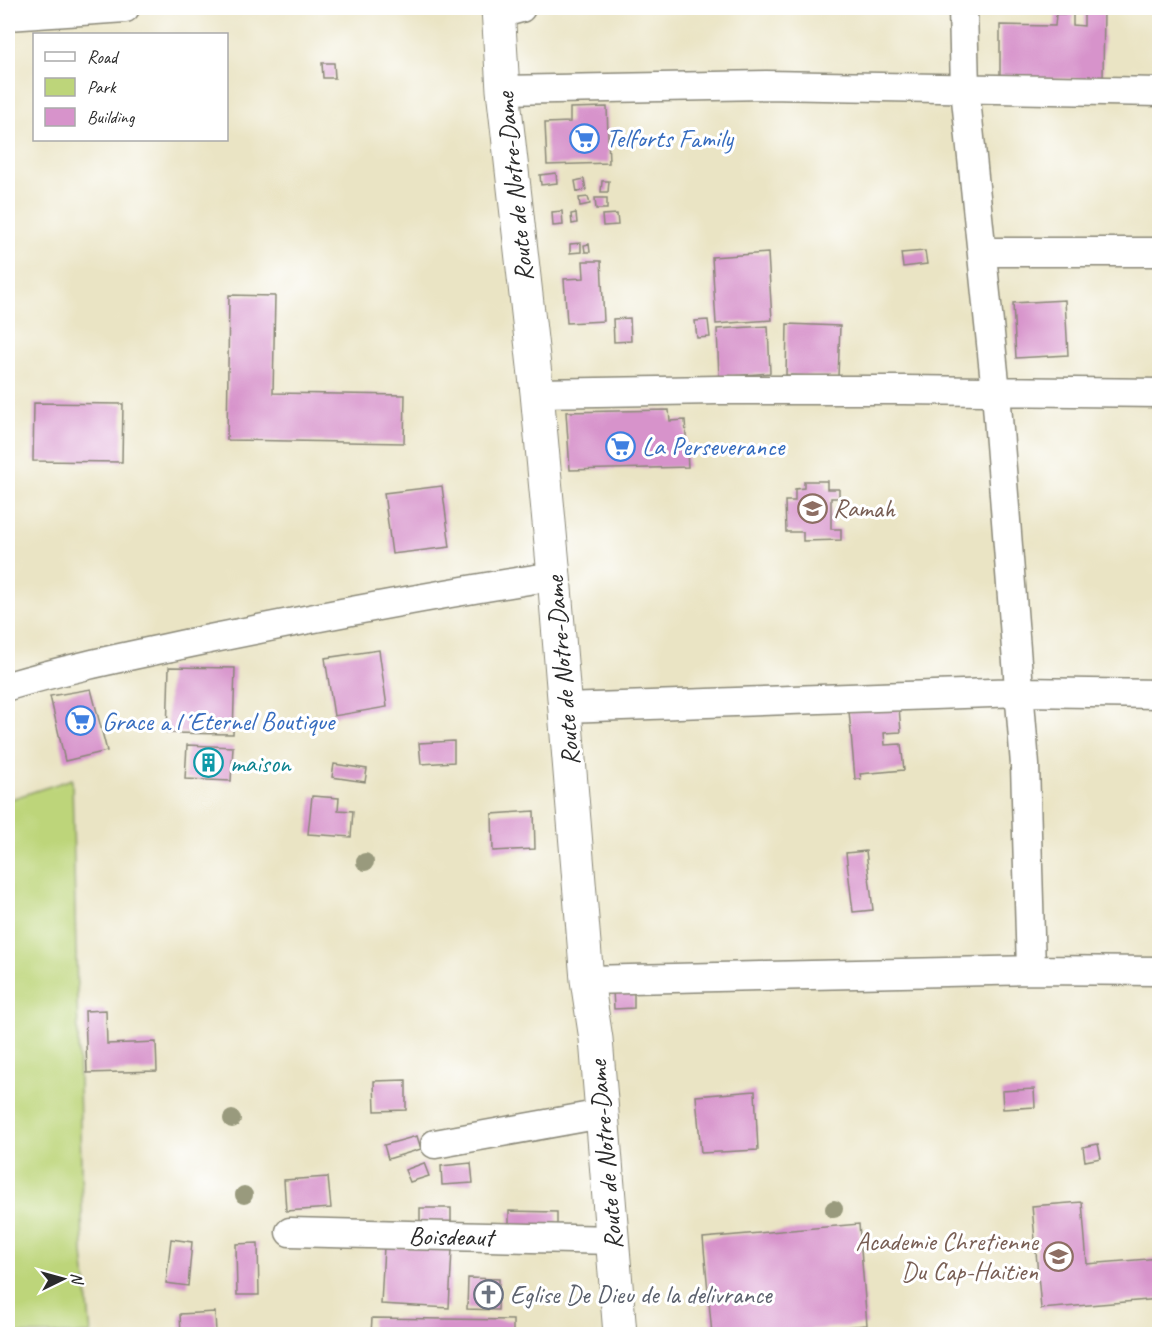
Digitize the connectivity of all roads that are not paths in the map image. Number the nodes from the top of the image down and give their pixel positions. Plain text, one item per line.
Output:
1 (125, 8) edge
2 (963, 8) edge
3 (506, 10) edge
4 (8, 16) edge
5 (965, 89) junction
6 (502, 90) junction
7 (1160, 92) edge
8 (982, 252) junction
9 (1160, 252) edge
10 (996, 392) junction
11 (537, 393) junction
12 (1160, 393) edge
13 (554, 576) junction
14 (8, 686) edge
15 (1020, 692) junction
16 (1160, 694) edge
17 (565, 708) junction
18 (1031, 970) junction
19 (1160, 970) edge
20 (587, 981) junction
21 (602, 1114) junction
22 (435, 1144) dead end
23 (290, 1232) dead end
24 (612, 1240) junction
25 (620, 1335) edge

1 - 4 street
2 - 5 street
3 - 6 street, Route de Notre-Dame
5 - 6 street
5 - 7 street
5 - 8 street
6 - 11 street, Route de Notre-Dame
8 - 9 street
8 - 10 street
10 - 11 street
10 - 12 street
10 - 15 street
11 - 13 street, Route de Notre-Dame
13 - 14 street
13 - 17 street, Route de Notre-Dame
15 - 16 street
15 - 17 street
15 - 18 street
17 - 20 street, Route de Notre-Dame
18 - 19 street
18 - 20 street
20 - 21 street, Route de Notre-Dame
21 - 22 street
21 - 24 street, Route de Notre-Dame
23 - 24 street, Boisdeaut
24 - 25 street, Route de Notre-Dame

